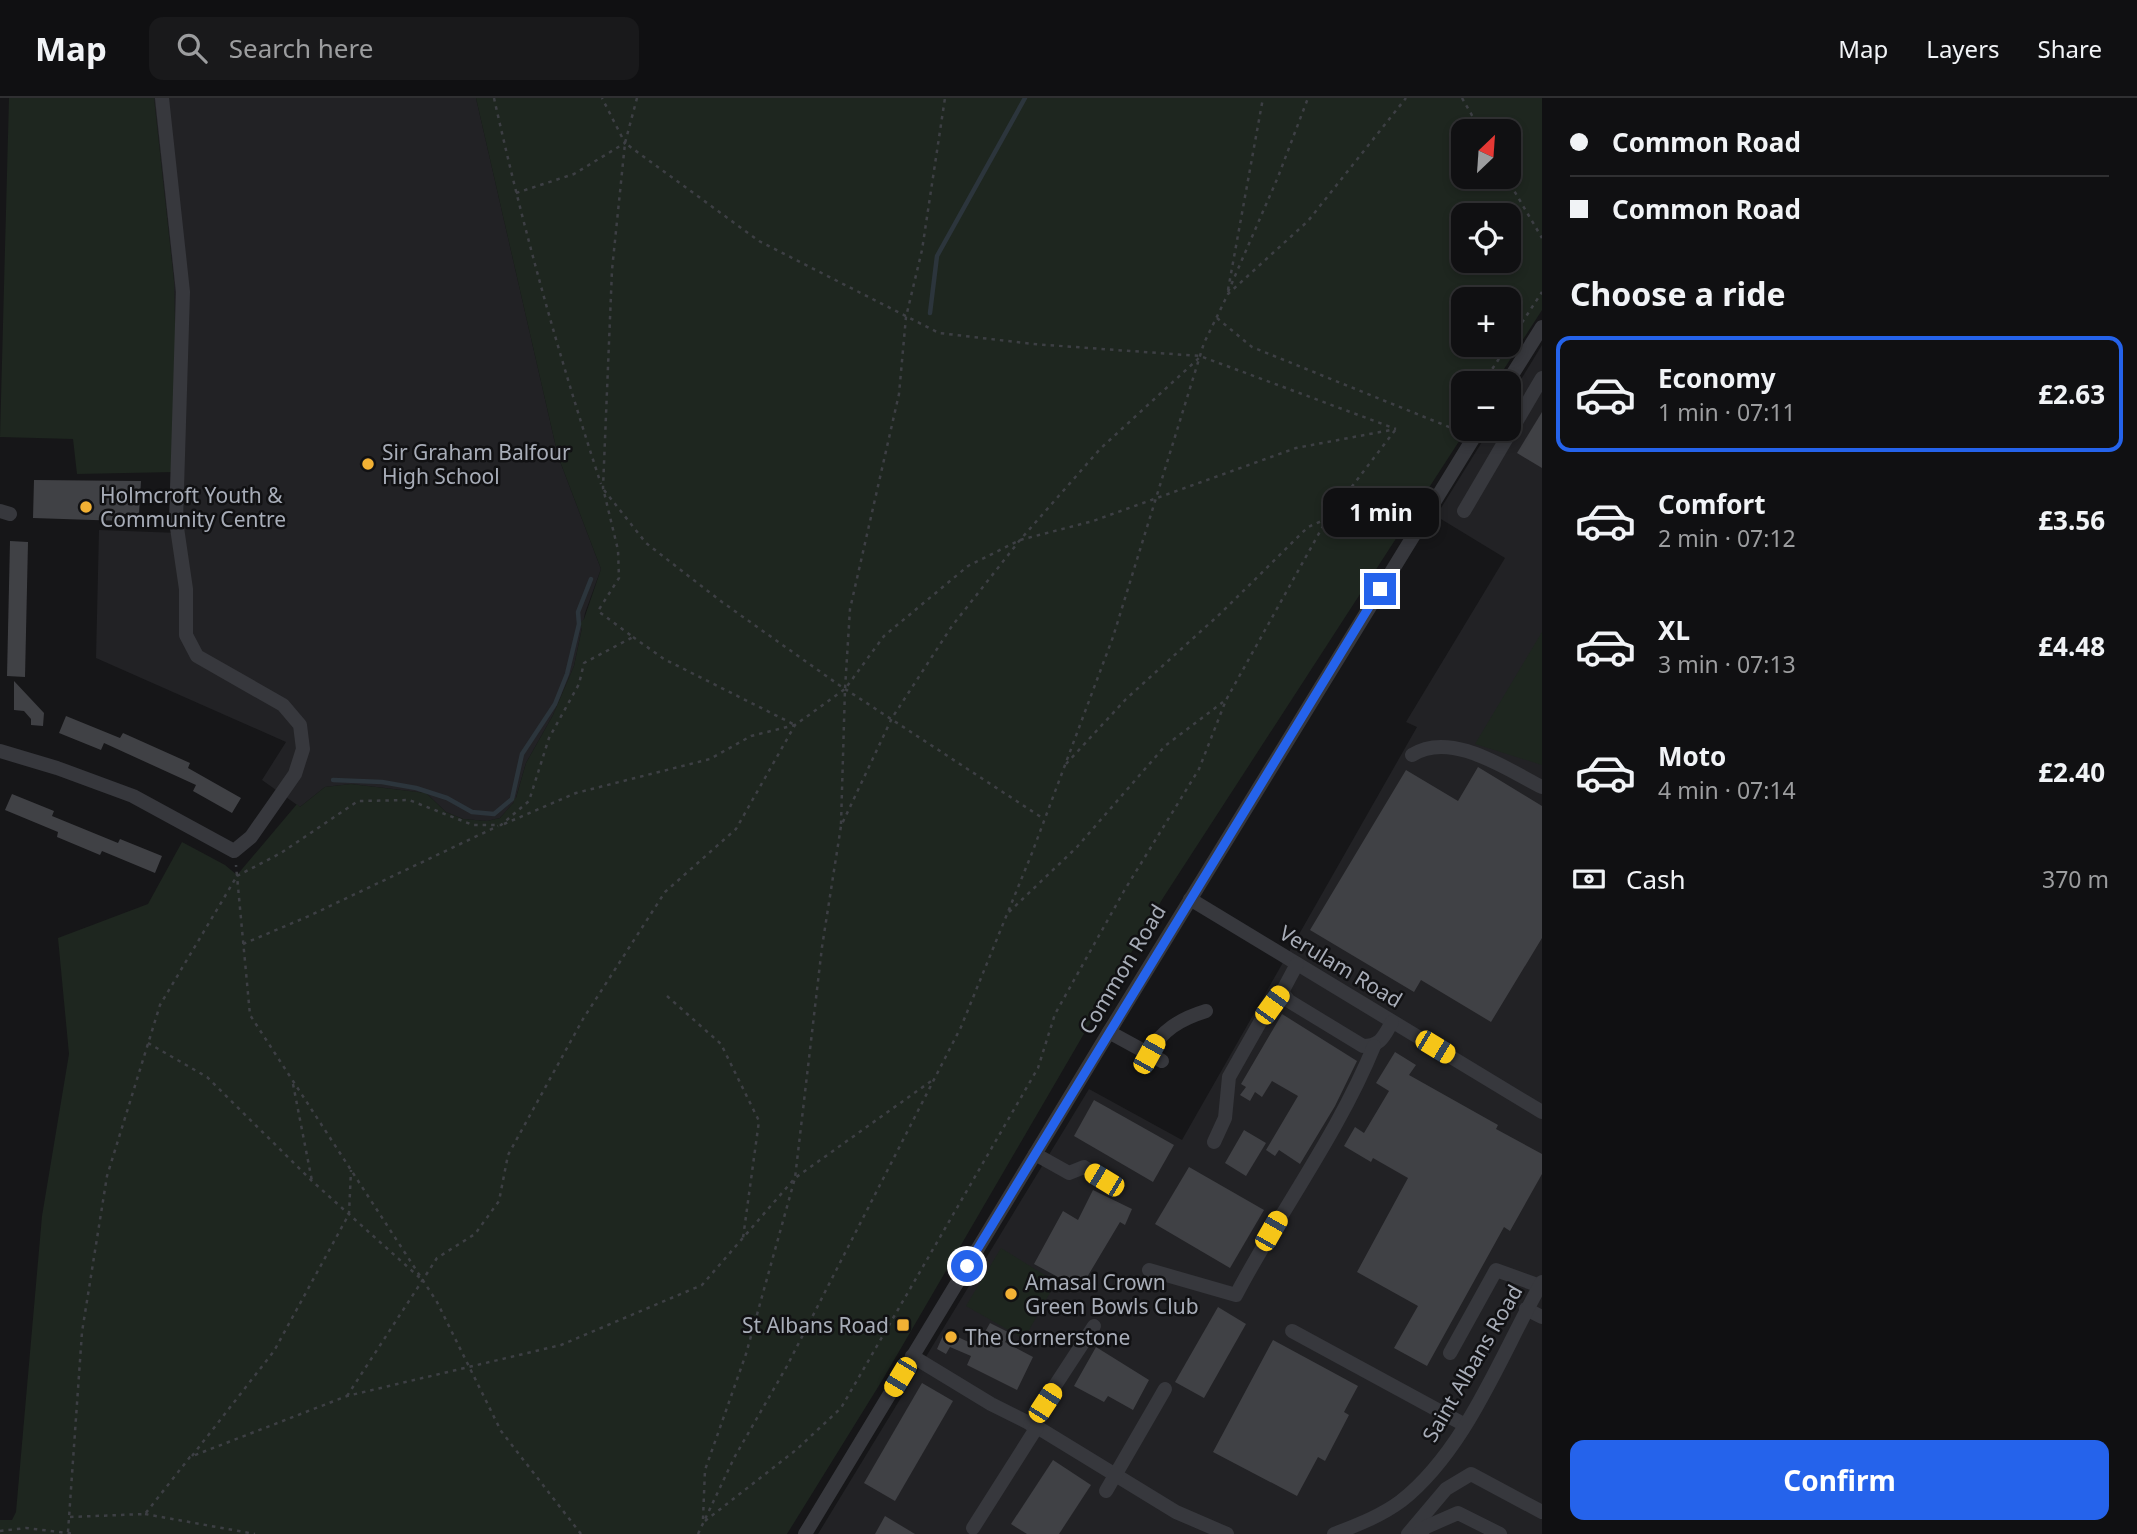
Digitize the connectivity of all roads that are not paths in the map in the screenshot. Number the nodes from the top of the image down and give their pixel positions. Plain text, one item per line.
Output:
1 (162, 98) edge
2 (1542, 327) edge
3 (1514, 371) edge
4 (1542, 378) edge
5 (1472, 441) edge
6 (1464, 511) dead end
7 (0, 751) edge
8 (1412, 755) dead end
9 (1542, 787) edge
10 (1190, 899) junction
11 (1297, 964) junction
12 (1282, 992) junction
13 (1206, 1011) dead end
14 (1392, 1022) junction
15 (1109, 1032) junction
16 (1374, 1046) junction
17 (1542, 1112) edge
18 (1214, 1142) dead end
19 (1035, 1154) junction
20 (1104, 1180) dead end
21 (1149, 1270) dead end
22 (1541, 1284) edge
23 (1526, 1309) junction
24 (1542, 1317) edge
25 (1094, 1326) dead end
26 (1293, 1331) dead end
27 (1450, 1353) dead end
28 (912, 1356) junction
29 (1166, 1389) dead end
30 (1034, 1425) junction
31 (1465, 1425) junction
32 (1115, 1476) junction
33 (1106, 1491) dead end
34 (1542, 1512) edge
35 (973, 1528) dead end
36 (812, 1532) edge
37 (1227, 1534) edge
38 (1334, 1534) edge
39 (1408, 1534) edge
40 (1419, 1534) edge
41 (1500, 1534) edge

1 - 7 street
2 - 3 street
4 - 6 street
5 - 10 street, Common Road
8 - 9 street
10 - 11 street, Verulam Road
10 - 15 street, Common Road
11 - 12 street
11 - 14 street, Verulam Road
12 - 16 street
12 - 18 street
13 - 15 street
14 - 16 street
14 - 17 street, Verulam Road
15 - 19 street, Common Road
16 - 21 street
19 - 20 street
19 - 28 street, Common Road
22 - 23 street, Saint Albans Road
22 - 27 street
23 - 24 street
23 - 31 street, Saint Albans Road
25 - 30 street
26 - 31 street
28 - 30 street
28 - 36 street, Common Road
29 - 32 street
30 - 32 street
30 - 35 street
31 - 38 street, Saint Albans Road
32 - 33 street
32 - 37 street
34 - 39 street
40 - 41 street

